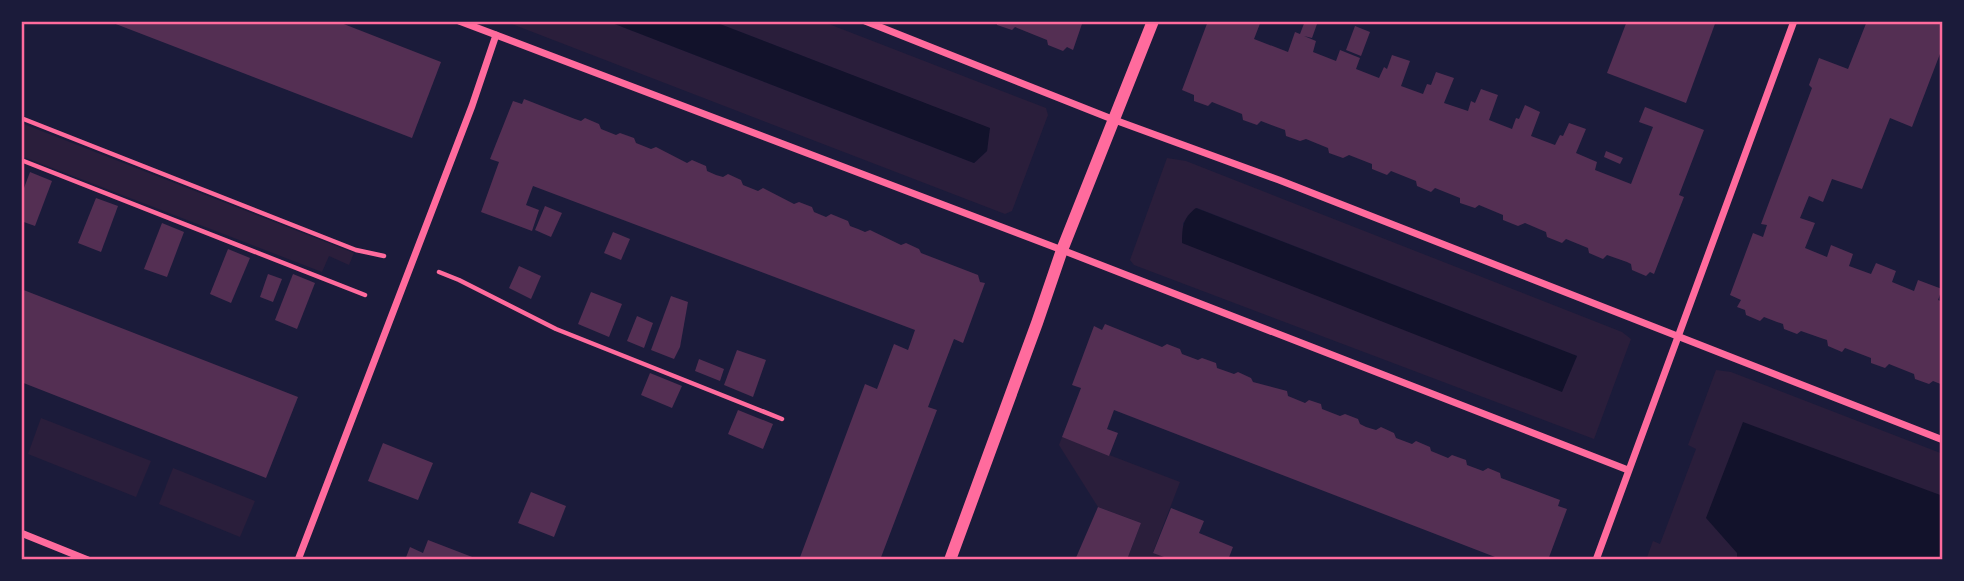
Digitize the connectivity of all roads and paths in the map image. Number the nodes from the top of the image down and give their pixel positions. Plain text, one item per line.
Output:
1 (459, 21) edge
2 (865, 21) edge
3 (1153, 21) edge
4 (1794, 21) edge
5 (496, 36) junction
6 (1112, 119) junction
7 (21, 160) edge
8 (1062, 250) junction
9 (395, 307) junction
10 (1677, 337) junction
11 (1943, 440) edge
12 (1628, 470) junction
13 (21, 533) edge
14 (88, 560) edge
15 (298, 560) edge
16 (950, 560) edge
17 (1596, 560) edge

1 - 5 street
2 - 6 street
3 - 6 street
4 - 10 street
5 - 8 street
5 - 9 street
6 - 8 street
6 - 10 street
7 - 9 path
8 - 12 street
8 - 16 street
9 - 15 street
10 - 11 street
10 - 12 street
12 - 17 street
13 - 14 street

